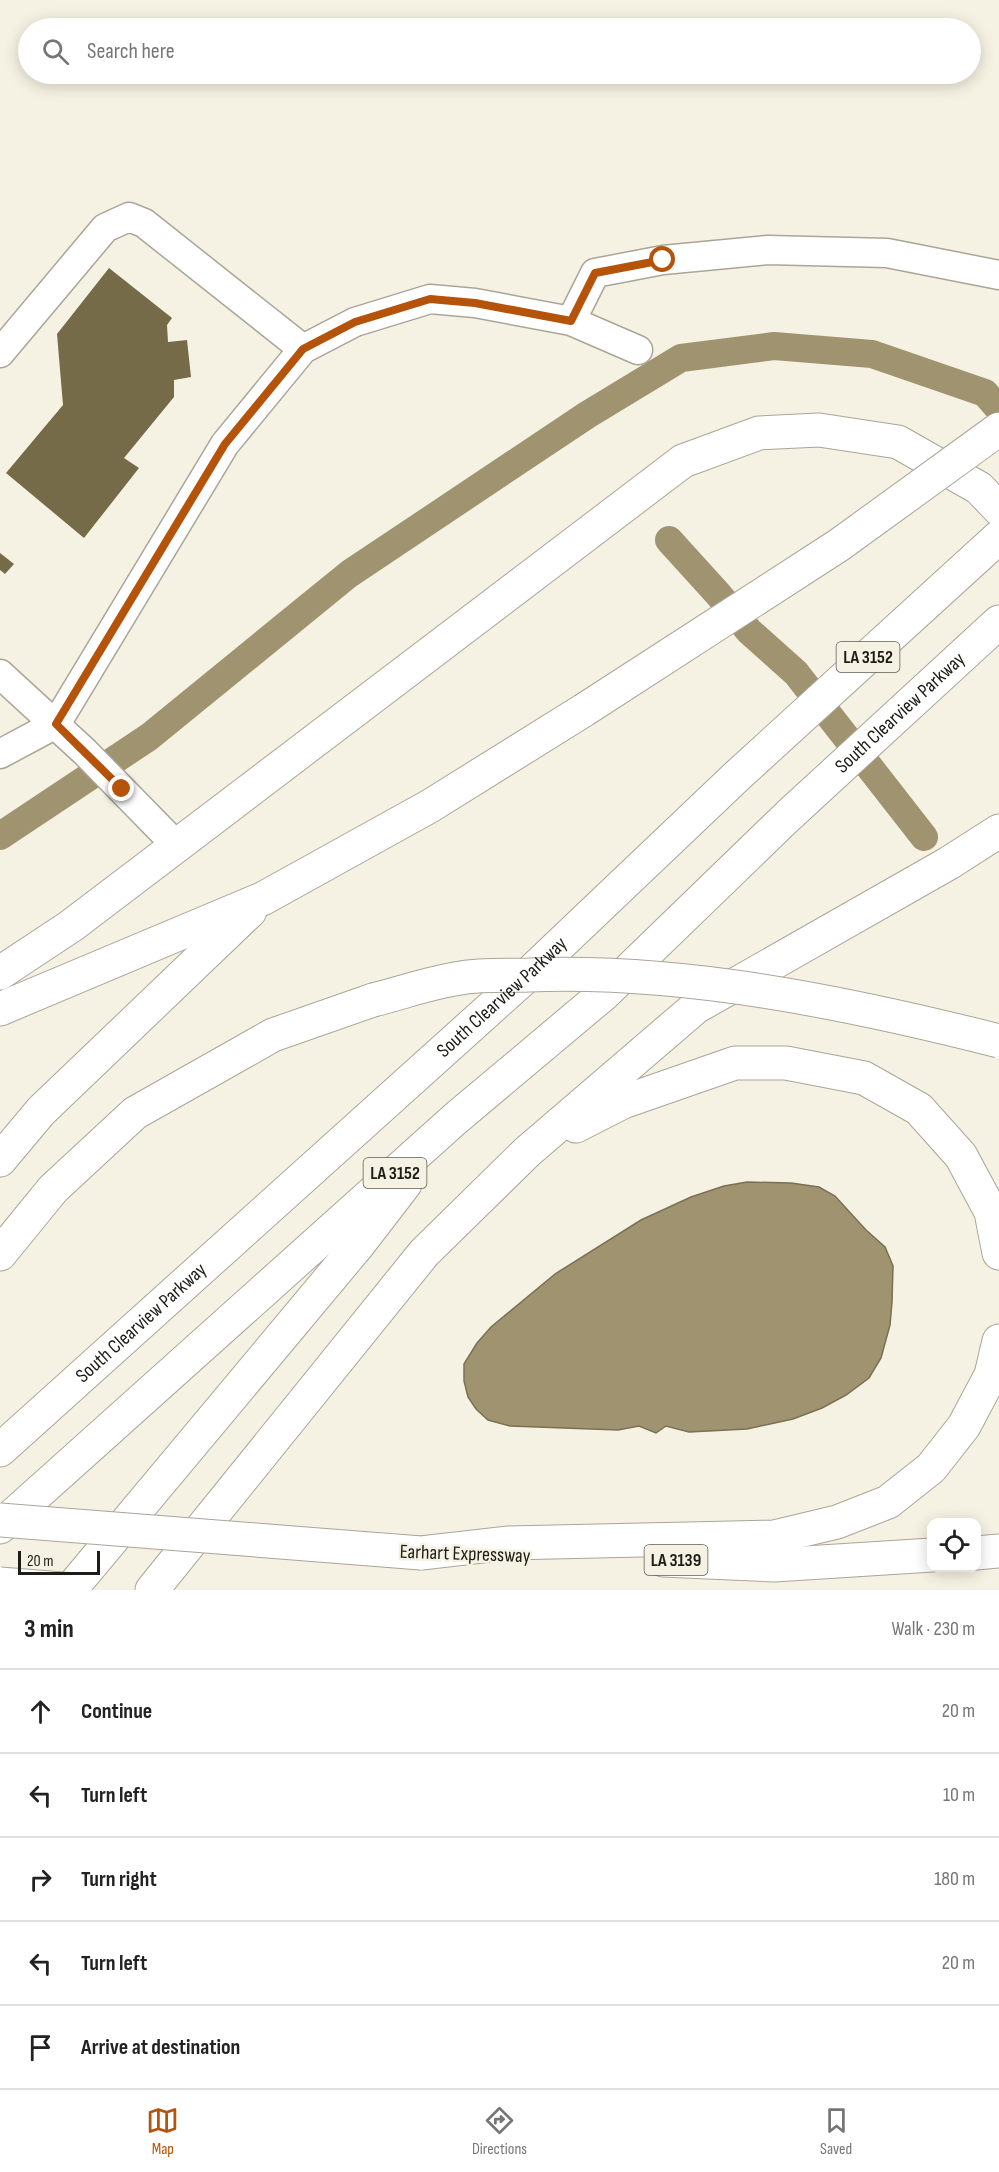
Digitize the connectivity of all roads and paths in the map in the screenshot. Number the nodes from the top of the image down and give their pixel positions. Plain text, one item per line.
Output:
1 (999, 275) edge
2 (571, 321) junction
3 (303, 349) junction
4 (638, 350) dead end
5 (0, 353) edge
6 (999, 429) edge
7 (999, 509) edge
8 (999, 537) edge
9 (999, 622) edge
10 (0, 674) edge
11 (56, 724) junction
12 (0, 754) edge
13 (999, 831) edge
14 (177, 846) junction
15 (264, 898) junction
16 (0, 973) edge
17 (0, 1009) edge
18 (999, 1041) edge
19 (455, 1119) junction
20 (527, 1152) junction
21 (0, 1160) edge
22 (999, 1253) edge
23 (0, 1254) edge
24 (999, 1341) edge
25 (0, 1450) edge
26 (0, 1520) edge
27 (0, 1527) edge
28 (999, 1551) edge
29 (421, 1553) junction
30 (981, 1553) edge
31 (927, 1555) edge
32 (0, 1584) edge
33 (72, 1590) edge
34 (152, 1590) edge

1 - 2 lane
2 - 3 lane
2 - 4 lane
3 - 5 lane
3 - 11 lane
6 - 15 highway, bridge
7 - 14 highway
8 - 25 highway, South Clearview Parkway / LA 3152
9 - 19 highway, South Clearview Parkway / LA 3152
10 - 11 lane
11 - 12 lane
11 - 14 lane
13 - 20 highway
14 - 16 highway
15 - 17 highway
15 - 21 highway
18 - 23 highway, bridge
19 - 27 highway, South Clearview Parkway / LA 3152
19 - 33 highway
20 - 22 highway
20 - 34 highway
24 - 29 highway
26 - 29 highway, Earhart Expressway / LA 3139, bridge
28 - 30 highway
29 - 31 highway, Earhart Expressway / LA 3139
32 - 33 highway, bridge

